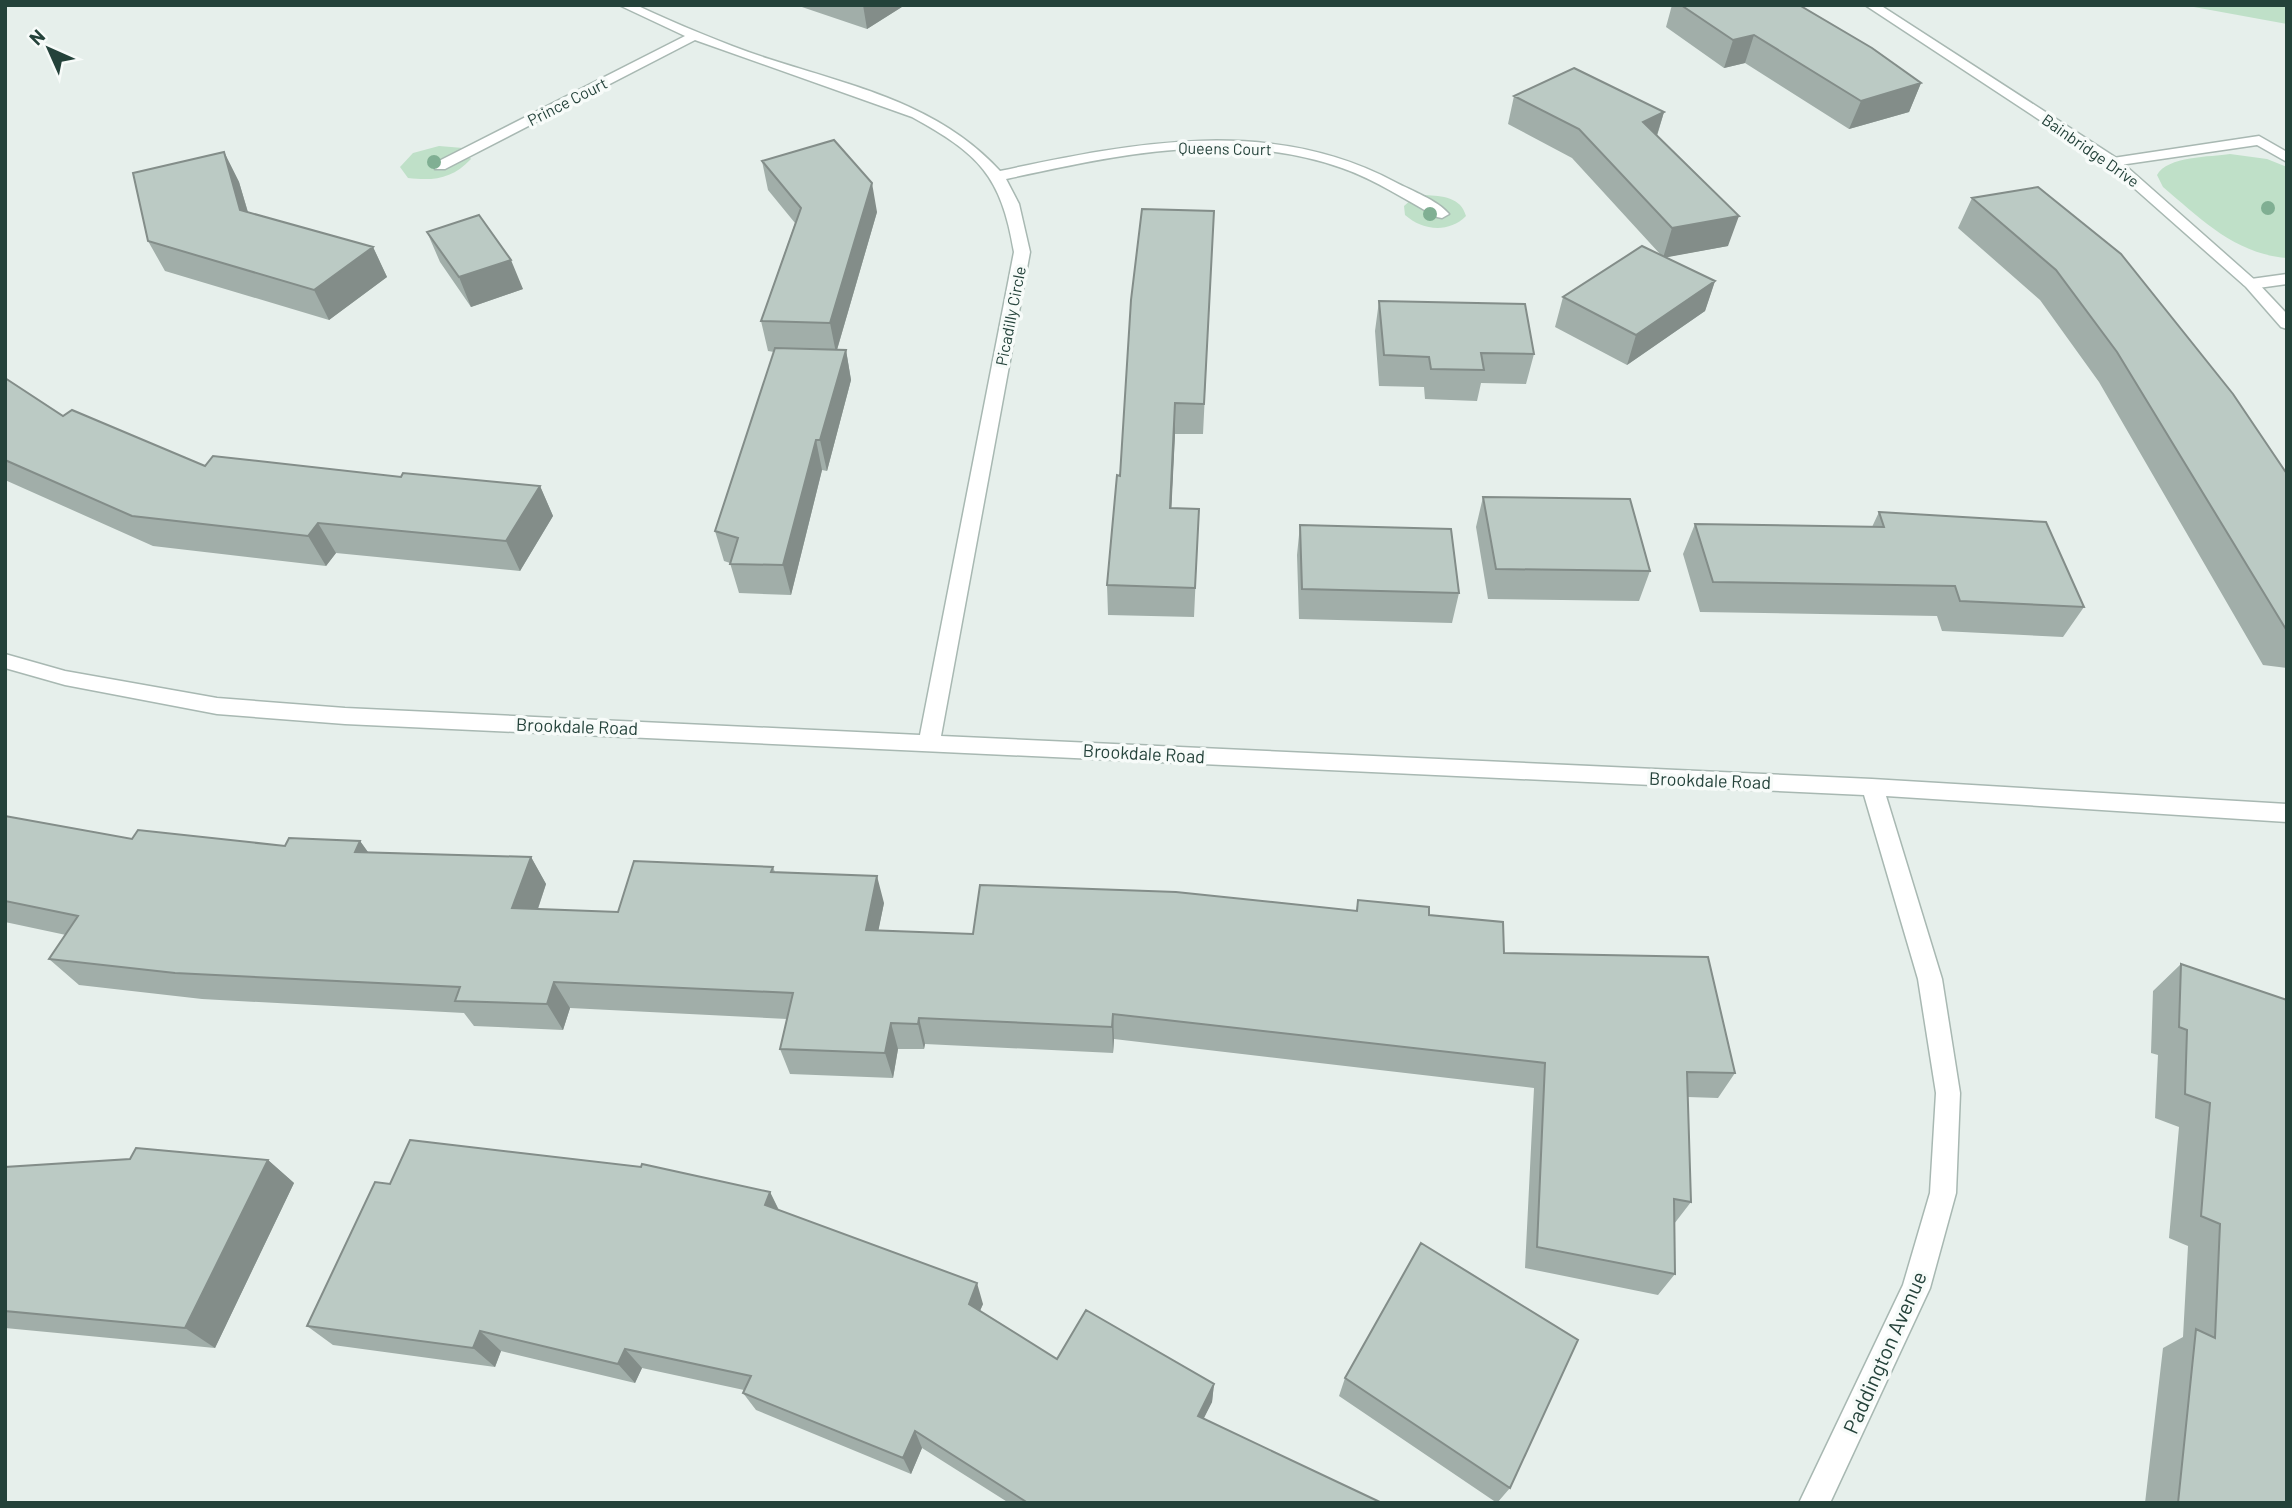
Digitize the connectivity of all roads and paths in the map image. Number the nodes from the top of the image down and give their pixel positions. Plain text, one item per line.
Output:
1 (625, 5) edge
2 (1871, 5) edge
3 (694, 36) junction
4 (2287, 158) edge
5 (2113, 162) junction
6 (440, 166) dead end
7 (998, 176) junction
8 (1442, 214) dead end
9 (2287, 279) edge
10 (2252, 284) junction
11 (2287, 324) edge
12 (5, 661) edge
13 (929, 742) junction
14 (1871, 787) junction
15 (2287, 813) edge
16 (1814, 1503) edge

1 - 3 street, Picadilly Circle
2 - 5 street, Bainbridge Drive
3 - 6 street, Prince Court
3 - 7 street, Picadilly Circle
4 - 5 street
5 - 10 street, Bainbridge Drive
7 - 8 street, Queens Court
7 - 13 street, Picadilly Circle
9 - 10 street
10 - 11 street, Bainbridge Drive
12 - 13 street, Brookdale Road
13 - 14 street, Brookdale Road
14 - 15 street, Brookdale Road
14 - 16 street, Paddington Avenue

